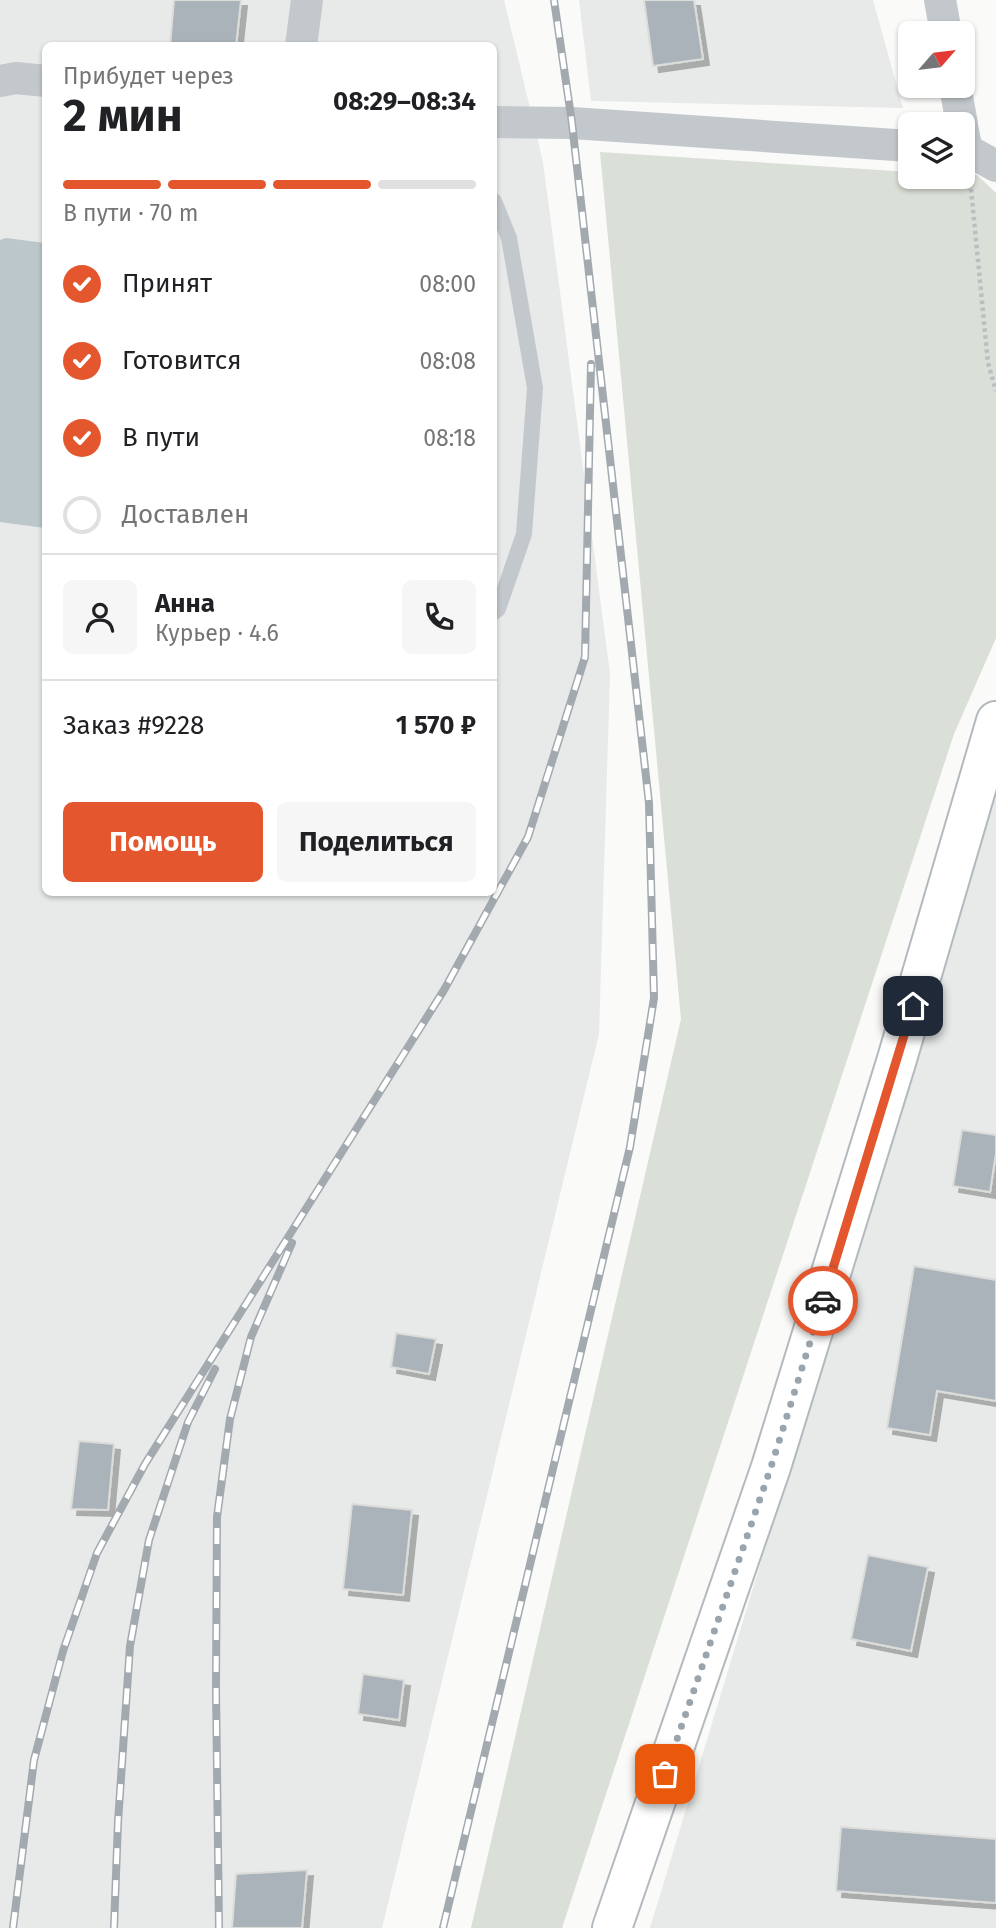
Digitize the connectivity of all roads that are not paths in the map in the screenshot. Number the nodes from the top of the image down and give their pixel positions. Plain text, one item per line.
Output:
1 (306, 0) edge
2 (940, 0) edge
3 (944, 21) edge
4 (302, 42) edge
5 (0, 80) edge
6 (42, 80) edge
7 (497, 122) edge
8 (898, 145) edge
9 (975, 148) edge
10 (996, 166) edge
11 (497, 208) edge
12 (497, 610) edge
13 (993, 739) edge
14 (612, 1928) edge

1 - 4 street
2 - 3 street
5 - 6 street
7 - 8 street
9 - 10 street
11 - 12 lane
13 - 14 main road

